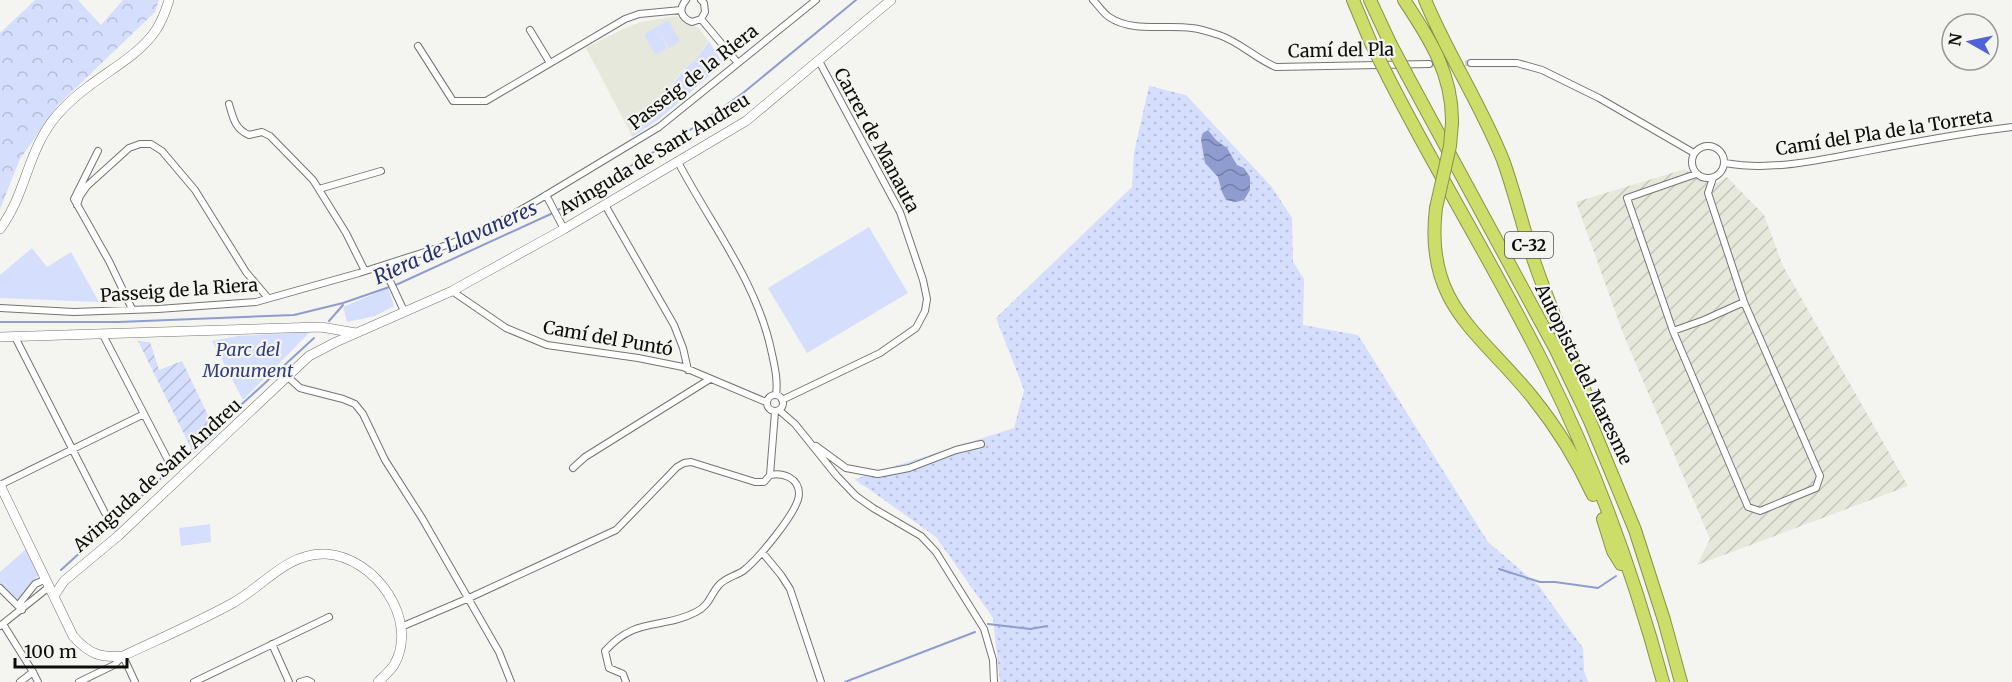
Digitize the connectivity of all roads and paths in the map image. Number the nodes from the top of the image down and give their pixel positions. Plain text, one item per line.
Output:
1 (169, 0) edge
2 (686, 0) edge
3 (816, 0) edge
4 (891, 0) edge
5 (1093, 0) edge
6 (1353, 0) edge
7 (1370, 0) edge
8 (1404, 0) edge
9 (1425, 0) edge
10 (704, 1) edge
11 (681, 10) junction
12 (701, 19) junction
13 (530, 30) dead end
14 (418, 46) dead end
15 (737, 62) junction
16 (819, 62) junction
17 (550, 63) junction
18 (1471, 63) tunnel mouth
19 (1429, 64) tunnel mouth
20 (229, 104) dead end
21 (2012, 127) edge
22 (98, 151) dead end
23 (1694, 153) junction
24 (678, 162) junction
25 (1725, 164) junction
26 (381, 171) dead end
27 (1696, 174) junction
28 (1713, 178) junction
29 (319, 189) junction
30 (546, 195) junction
31 (77, 205) junction
32 (604, 205) junction
33 (0, 229) edge
34 (564, 229) junction
35 (383, 266) junction
36 (365, 272) junction
37 (452, 291) junction
38 (268, 298) junction
39 (1744, 302) junction
40 (0, 308) edge
41 (132, 309) junction
42 (404, 311) junction
43 (1673, 331) junction
44 (102, 333) junction
45 (356, 333) junction
46 (0, 337) edge
47 (15, 337) junction
48 (688, 370) junction
49 (288, 377) junction
50 (710, 379) junction
51 (779, 397) junction
52 (766, 402) junction
53 (777, 412) junction
54 (144, 414) junction
55 (811, 442) junction
56 (981, 444) dead end
57 (73, 450) junction
58 (170, 464) dead end
59 (573, 468) dead end
60 (770, 475) junction
61 (0, 485) edge
62 (1622, 494) junction
63 (105, 513) dead end
64 (762, 552) junction
65 (50, 587) junction
66 (0, 588) edge
67 (1638, 595) junction
68 (469, 598) junction
69 (22, 610) junction
70 (329, 617) dead end
71 (2, 625) edge
72 (401, 627) junction
73 (272, 644) junction
74 (123, 656) junction
75 (33, 672) junction
76 (20, 682) edge
77 (38, 682) edge
78 (79, 682) edge
79 (135, 682) edge
80 (194, 682) edge
81 (289, 682) edge
82 (300, 682) edge
83 (311, 682) edge
84 (378, 682) edge
85 (511, 682) edge
86 (626, 682) edge
87 (820, 682) edge
88 (994, 682) edge
89 (1663, 682) edge
90 (1681, 682) edge

1 - 33 street
2 - 11 street
3 - 15 street, Passeig de la Riera
4 - 16 street, Avinguda de Sant Andreu
5 - 19 street, Camí del Pla
6 - 67 highway, Autopista del Maresme / C-32, bridge
7 - 62 highway, Autopista del Maresme / C-32, bridge
8 - 67 highway, C-32, bridge
9 - 62 highway, C-32
10 - 12 street
11 - 12 street
11 - 17 street
12 - 15 street
13 - 17 street
14 - 17 street
15 - 30 street, Passeig de la Riera
16 - 24 street, Avinguda de Sant Andreu
16 - 51 street, Carrer de Manauta
18 - 23 street
20 - 29 street
21 - 25 street, Camí del Pla de la Torreta
22 - 31 street
23 - 25 street
23 - 27 street
24 - 32 street, Avinguda de Sant Andreu
24 - 51 street
25 - 28 street
26 - 29 street
27 - 28 street
27 - 43 street
28 - 39 street
29 - 36 street
30 - 34 street
30 - 35 street, Passeig de la Riera
31 - 38 street
31 - 41 street
32 - 34 street, Avinguda de Sant Andreu
32 - 48 street
34 - 37 street, Avinguda de Sant Andreu
35 - 36 street, Passeig de la Riera
35 - 42 street
36 - 38 street, Passeig de la Riera
37 - 42 street, Avinguda de Sant Andreu
37 - 48 street, Camí del Puntó
38 - 41 street, Passeig de la Riera
39 - 43 street
39 - 43 street
40 - 41 street, Passeig de la Riera
42 - 45 street, Avinguda de Sant Andreu
44 - 45 street
44 - 47 street
44 - 54 street
45 - 49 street, Avinguda de Sant Andreu
46 - 47 street
47 - 57 street
48 - 50 street, Camí del Puntó
49 - 65 street, Avinguda de Sant Andreu
49 - 68 street
50 - 52 street, Camí del Puntó
50 - 59 street
51 - 52 street
51 - 53 street
52 - 53 street
53 - 55 street
53 - 60 street
54 - 57 street
54 - 58 street
55 - 56 street
55 - 88 street
57 - 61 street
57 - 63 street
60 - 64 street
60 - 68 street
61 - 65 street
62 - 90 highway, Autopista del Maresme / C-32
64 - 86 street
64 - 87 street
65 - 69 street
65 - 69 street
65 - 74 street
66 - 69 street
67 - 89 highway, Autopista del Maresme / C-32
68 - 72 street
68 - 85 street
69 - 71 street
70 - 73 street
71 - 75 street
72 - 74 street
72 - 84 street
73 - 80 street
73 - 81 street
74 - 78 street
74 - 79 street
75 - 76 street
75 - 77 street
82 - 83 street

